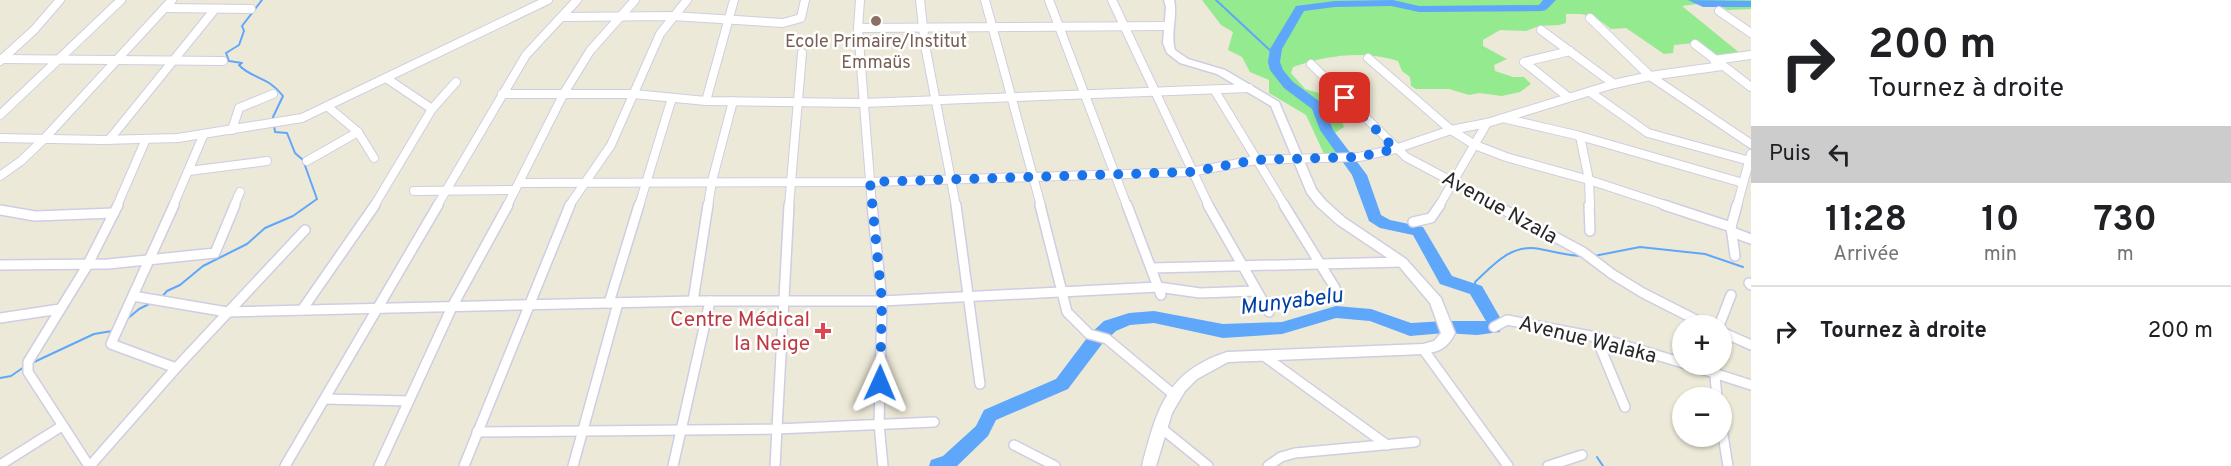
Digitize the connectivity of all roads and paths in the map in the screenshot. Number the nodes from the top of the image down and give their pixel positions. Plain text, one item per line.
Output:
1 (60, 0) edge
2 (121, 0) edge
3 (172, 0) edge
4 (548, 0) edge
5 (577, 0) edge
6 (635, 0) edge
7 (687, 0) edge
8 (734, 0) edge
9 (805, 0) edge
10 (860, 0) edge
11 (920, 0) edge
12 (985, 0) edge
13 (1049, 0) edge
14 (1112, 0) edge
15 (1169, 0) edge
16 (165, 8) junction
17 (215, 9) junction
18 (251, 9) dead end
19 (1719, 11) dead end
20 (620, 16) junction
21 (672, 16) junction
22 (564, 17) junction
23 (1590, 18) dead end
24 (727, 20) junction
25 (1060, 27) junction
26 (1124, 27) junction
27 (1169, 27) junction
28 (858, 28) junction
29 (994, 28) junction
30 (922, 29) junction
31 (1541, 30) dead end
32 (1751, 33) edge
33 (1695, 44) dead end
34 (1570, 51) junction
35 (802, 53) dead end
36 (1751, 55) edge
37 (1368, 58) dead end
38 (1, 60) edge
39 (58, 60) junction
40 (1714, 60) junction
41 (114, 61) junction
42 (223, 61) dead end
43 (172, 62) junction
44 (1311, 64) dead end
45 (1722, 66) junction
46 (1650, 75) junction
47 (387, 78) junction
48 (456, 82) dead end
49 (1614, 84) junction
50 (1751, 87) edge
51 (1250, 88) junction
52 (1215, 91) junction
53 (1590, 92) junction
54 (564, 93) junction
55 (1155, 93) junction
56 (273, 94) dead end
57 (502, 94) junction
58 (634, 94) junction
59 (1086, 95) junction
60 (1011, 97) junction
61 (1568, 97) junction
62 (672, 98) junction
63 (936, 99) junction
64 (706, 100) junction
65 (733, 101) junction
66 (798, 103) junction
67 (863, 103) junction
68 (327, 106) junction
69 (432, 109) junction
70 (0, 115) edge
71 (1501, 118) junction
72 (1487, 123) junction
73 (232, 130) junction
74 (1451, 130) junction
75 (358, 132) junction
76 (203, 136) junction
77 (1580, 136) junction
78 (0, 138) edge
79 (44, 139) junction
80 (146, 139) junction
81 (109, 140) junction
82 (1751, 144) edge
83 (1475, 145) junction
84 (1395, 149) junction
85 (1750, 157) edge
86 (374, 158) dead end
87 (1297, 159) junction
88 (1256, 160) junction
89 (267, 161) dead end
90 (308, 161) dead end
91 (189, 171) junction
92 (1190, 172) junction
93 (1115, 173) junction
94 (1033, 175) junction
95 (0, 176) edge
96 (952, 178) junction
97 (790, 180) junction
98 (1589, 180) junction
99 (647, 181) junction
100 (712, 181) junction
101 (585, 182) junction
102 (870, 182) junction
103 (1454, 182) junction
104 (1743, 183) junction
105 (518, 187) junction
106 (414, 190) dead end
107 (447, 190) junction
108 (240, 192) dead end
109 (1, 212) edge
110 (114, 213) junction
111 (1413, 222) dead end
112 (1732, 229) junction
113 (305, 230) dead end
114 (1590, 231) dead end
115 (1751, 238) edge
116 (1735, 256) dead end
117 (148, 262) junction
118 (1402, 262) junction
119 (1320, 263) junction
120 (0, 265) edge
121 (87, 266) junction
122 (1240, 266) junction
123 (1152, 268) junction
124 (1335, 288) dead end
125 (1159, 291) junction
126 (1256, 291) junction
127 (1062, 293) junction
128 (1731, 295) dead end
129 (133, 296) junction
130 (966, 297) junction
131 (785, 299) junction
132 (693, 301) junction
133 (710, 301) junction
134 (882, 301) junction
135 (613, 303) junction
136 (529, 306) junction
137 (379, 308) junction
138 (452, 308) junction
139 (60, 309) junction
140 (302, 310) junction
141 (227, 312) junction
142 (1269, 312) dead end
143 (1685, 315) edge
144 (1723, 315) edge
145 (0, 318) edge
146 (1494, 327) dead end
147 (1732, 336) edge
148 (1596, 337) junction
149 (1751, 345) edge
150 (1423, 350) junction
151 (1264, 356) junction
152 (1672, 360) edge
153 (176, 368) junction
154 (1728, 375) edge
155 (980, 384) dead end
156 (1751, 385) edge
157 (1173, 394) junction
158 (325, 399) junction
159 (409, 401) junction
160 (1625, 407) dead end
161 (934, 422) dead end
162 (879, 424) junction
163 (62, 426) junction
164 (1160, 427) junction
165 (777, 429) junction
166 (682, 430) junction
167 (583, 431) junction
168 (477, 432) junction
169 (1415, 442) dead end
170 (1387, 445) junction
171 (1014, 446) dead end
172 (1725, 447) edge
173 (1582, 455) dead end
174 (0, 465) edge
175 (1050, 465) edge
176 (90, 466) edge
177 (285, 466) edge
178 (379, 466) edge
179 (464, 466) edge
180 (573, 466) edge
181 (673, 466) edge
182 (775, 466) edge
183 (883, 466) edge
184 (1149, 466) edge
185 (1208, 466) edge
186 (1268, 466) edge
187 (1508, 466) edge
188 (1548, 466) edge
189 (1729, 466) edge

1 - 38 street
2 - 39 street
3 - 16 street
4 - 47 street
5 - 22 street
6 - 20 street
7 - 21 street
8 - 24 street
9 - 24 street
10 - 28 street
11 - 30 street
12 - 29 street
13 - 25 street
14 - 26 street
15 - 27 street
16 - 17 street
16 - 41 street
17 - 18 street
17 - 43 street
19 - 32 street
20 - 21 street
20 - 22 street
20 - 54 street
21 - 24 street
21 - 58 street
22 - 57 street
23 - 46 street
24 - 64 street
25 - 26 street
25 - 29 street
25 - 59 street
26 - 27 street
26 - 55 street
27 - 51 street
28 - 30 street
28 - 67 street
29 - 30 street
29 - 60 street
30 - 63 street
31 - 34 street
33 - 40 street
34 - 49 street
34 - 61 street
35 - 66 street
36 - 40 street
37 - 74 street
38 - 39 street
39 - 41 street
39 - 70 street
40 - 45 street
41 - 43 street
41 - 79 street
42 - 43 street
43 - 81 street
44 - 84 street, Avenue Nzala
45 - 46 street
45 - 50 street
46 - 49 street
46 - 82 street
47 - 68 street
47 - 69 street
48 - 69 street
49 - 53 street
51 - 52 street
51 - 87 street
52 - 55 street
52 - 88 street
53 - 61 street
53 - 85 street
54 - 57 street
54 - 58 street
54 - 105 street
55 - 59 street
55 - 92 street
56 - 73 street
57 - 107 street
58 - 62 street
58 - 101 street
59 - 60 street
59 - 93 street
60 - 63 street
60 - 94 street
61 - 71 street
62 - 64 street
62 - 99 street
63 - 67 street
63 - 96 street
64 - 65 street
65 - 66 street
65 - 100 street
66 - 67 street
66 - 97 street
67 - 102 street
68 - 73 street
68 - 75 street
69 - 140 street
71 - 72 street
71 - 77 street
72 - 74 street
72 - 83 street
73 - 76 street
74 - 83 street
74 - 84 street
75 - 86 street
75 - 90 street
76 - 80 street
76 - 91 street
77 - 98 street
77 - 104 street
78 - 79 street
79 - 81 street
79 - 95 street
80 - 81 street
80 - 110 street
83 - 98 street
83 - 103 street
84 - 87 street
84 - 103 street, Avenue Nzala
85 - 104 street
87 - 88 street
87 - 118 street
88 - 92 street
88 - 119 street
89 - 91 street
91 - 117 street
92 - 93 street
92 - 122 street
93 - 94 street
93 - 123 street
94 - 96 street
94 - 127 street
96 - 102 street
96 - 130 street
97 - 100 street
97 - 102 street
97 - 131 street
98 - 112 street
98 - 114 street
99 - 100 street
99 - 101 street
99 - 135 street
100 - 132 street
101 - 105 street
101 - 136 street
102 - 134 street
103 - 111 street
103 - 143 street, Avenue Nzala
104 - 112 street
105 - 107 street
105 - 138 street
106 - 107 street
107 - 137 street
108 - 117 street
109 - 110 street
110 - 121 street
112 - 115 street
112 - 116 street
113 - 141 street
117 - 121 street
117 - 129 street
118 - 119 street
118 - 150 street
119 - 122 street
119 - 124 street
120 - 121 street
121 - 139 street
122 - 123 street
122 - 126 street
123 - 125 street
125 - 126 street
125 - 127 street
126 - 142 street
127 - 130 street
127 - 157 street
128 - 144 street
129 - 141 street
129 - 153 street
130 - 134 street
130 - 155 street
131 - 133 street
131 - 134 street
131 - 165 street
132 - 133 street
132 - 135 street
133 - 166 street
134 - 162 street
135 - 136 street
135 - 167 street
136 - 138 street
136 - 168 street
137 - 138 street
137 - 140 street
137 - 158 street
138 - 159 street
139 - 145 street
139 - 163 street
140 - 141 street
141 - 153 street
146 - 148 street, Avenue Walaka
147 - 149 street
148 - 152 street, Avenue Walaka
148 - 160 street
150 - 151 street
150 - 187 street
151 - 157 street
151 - 170 street
153 - 176 street
154 - 156 street, Avenue Walaka
157 - 164 street
158 - 159 street
158 - 177 street
159 - 178 street
161 - 162 street
162 - 165 street
162 - 183 street
163 - 174 street
163 - 176 street
164 - 184 street
164 - 185 street
165 - 166 street
165 - 182 street
166 - 167 street
166 - 181 street
167 - 168 street
167 - 180 street
168 - 179 street
169 - 170 street
170 - 186 street
171 - 175 street
172 - 189 street
173 - 188 street

